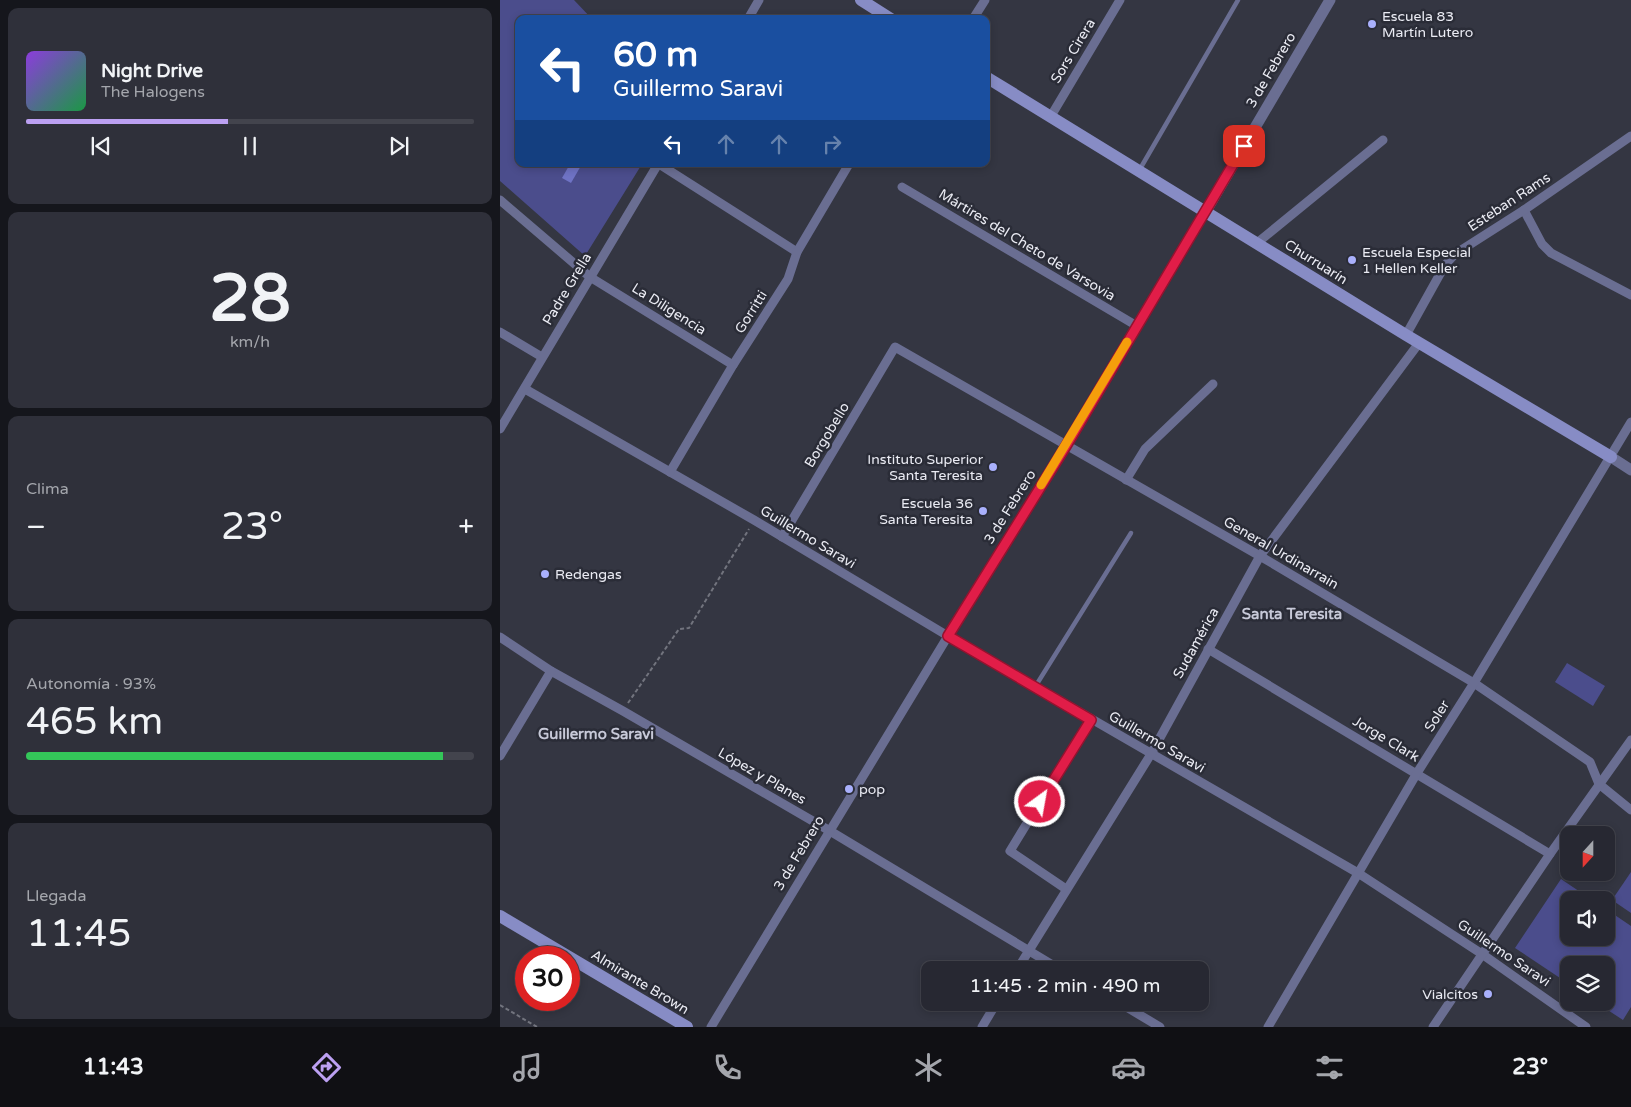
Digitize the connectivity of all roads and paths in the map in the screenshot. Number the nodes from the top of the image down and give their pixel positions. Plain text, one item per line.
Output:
1 (759, 0) edge
2 (861, 0) edge
3 (985, 0) edge
4 (1120, 0) edge
5 (1238, 0) edge
6 (1330, 0) edge
7 (750, 15) edge
8 (885, 15) edge
9 (976, 15) edge
10 (990, 79) edge
11 (1051, 116) junction
12 (1631, 136) edge
13 (1383, 140) dead end
14 (656, 167) edge
15 (663, 167) edge
16 (847, 167) edge
17 (1139, 170) junction
18 (902, 187) dead end
19 (500, 200) edge
20 (1524, 210) junction
21 (1206, 211) junction
22 (1257, 243) junction
23 (797, 252) junction
24 (590, 277) junction
25 (1631, 295) edge
26 (1137, 326) junction
27 (500, 332) edge
28 (1406, 335) junction
29 (1419, 343) junction
30 (895, 347) joint
31 (542, 357) junction
32 (733, 365) junction
33 (1213, 384) dead end
34 (525, 389) junction
35 (1631, 422) edge
36 (500, 429) edge
37 (1066, 446) junction
38 (1611, 457) junction
39 (1631, 470) edge
40 (670, 472) junction
41 (1126, 480) junction
42 (754, 520) junction
43 (1131, 534) dead end
44 (782, 538) junction
45 (1260, 556) junction
46 (948, 636) junction
47 (500, 637) edge
48 (1208, 649) junction
49 (551, 672) junction
50 (1474, 683) junction
51 (1035, 687) junction
52 (623, 711) junction
53 (1091, 720) junction
54 (1631, 740) edge
55 (1151, 754) junction
56 (500, 756) edge
57 (1417, 773) junction
58 (1599, 784) junction
59 (1631, 810) edge
60 (830, 831) junction
61 (1550, 854) junction
62 (1358, 873) junction
63 (1066, 889) junction
64 (500, 916) edge
65 (1028, 951) junction
66 (1482, 954) junction
67 (1022, 961) edge
68 (1045, 961) edge
69 (500, 1005) edge
70 (992, 1011) edge
71 (1133, 1011) edge
72 (537, 1027) edge
73 (687, 1027) edge
74 (711, 1027) edge
75 (982, 1027) edge
76 (1160, 1027) edge
77 (1268, 1027) edge
78 (1433, 1027) edge
79 (1586, 1027) edge

1 - 7 street
2 - 8 main road
3 - 9 street
4 - 11 street, Sors Cirera
5 - 17 lane
6 - 21 street, 3 de Febrero
10 - 11 main road, Churruarín
11 - 17 main road, Churruarín
12 - 20 street, Esteban Rams
13 - 22 street
14 - 24 street, Padre Grella
15 - 23 street
16 - 23 street, Gorritti
17 - 21 main road, Churruarín
18 - 26 street, Mártires del Cheto de Varsovia
19 - 24 street, La Diligencia
20 - 25 street
20 - 28 street, Esteban Rams
21 - 22 main road, Churruarín
21 - 26 street, 3 de Febrero
22 - 28 main road, Churruarín
23 - 32 street, Gorritti
24 - 31 street, Padre Grella
24 - 32 street, La Diligencia
26 - 37 street, 3 de Febrero
27 - 31 street
28 - 29 main road, Churruarín
29 - 38 main road, Churruarín
29 - 45 street, Sudamérica
30 - 37 street, General Urdinarrain
30 - 44 street, Borgobello
31 - 34 street, Padre Grella
32 - 40 street, Gorritti
33 - 41 street
34 - 36 street, Padre Grella
34 - 40 street, Guillermo Saravi
35 - 38 street, Soler
37 - 41 street, General Urdinarrain
37 - 46 street, 3 de Febrero
38 - 39 street, Churruarín
38 - 50 street, Soler
40 - 42 street, Guillermo Saravi
41 - 45 street, General Urdinarrain
42 - 44 street, Guillermo Saravi
42 - 52 path
43 - 51 lane
44 - 46 street, Guillermo Saravi
45 - 48 street, Sudamérica
45 - 50 street, General Urdinarrain
46 - 51 street, Guillermo Saravi
46 - 60 street, 3 de Febrero
47 - 49 street, López y Planes
48 - 55 street, Sudamérica
48 - 57 street, Jorge Clark
49 - 52 street, López y Planes
49 - 56 street
50 - 57 street, Soler
50 - 58 street, General Urdinarrain
51 - 53 street, Guillermo Saravi
52 - 60 street, López y Planes
53 - 55 street, Guillermo Saravi
53 - 63 street
54 - 58 street
55 - 62 street, Guillermo Saravi
55 - 63 street, Sudamérica
57 - 61 street, Jorge Clark
57 - 62 street, Soler
58 - 59 street, General Urdinarrain
58 - 61 street
60 - 65 street, López y Planes
60 - 74 street, 3 de Febrero
61 - 66 street
62 - 66 street, Guillermo Saravi
62 - 77 street, Soler
63 - 65 street, Sudamérica
64 - 73 main road, Almirante Brown
65 - 67 street, Sudamérica
65 - 68 street, López y Planes
66 - 78 street
66 - 79 street, Guillermo Saravi
69 - 72 path
70 - 75 street
71 - 76 street

